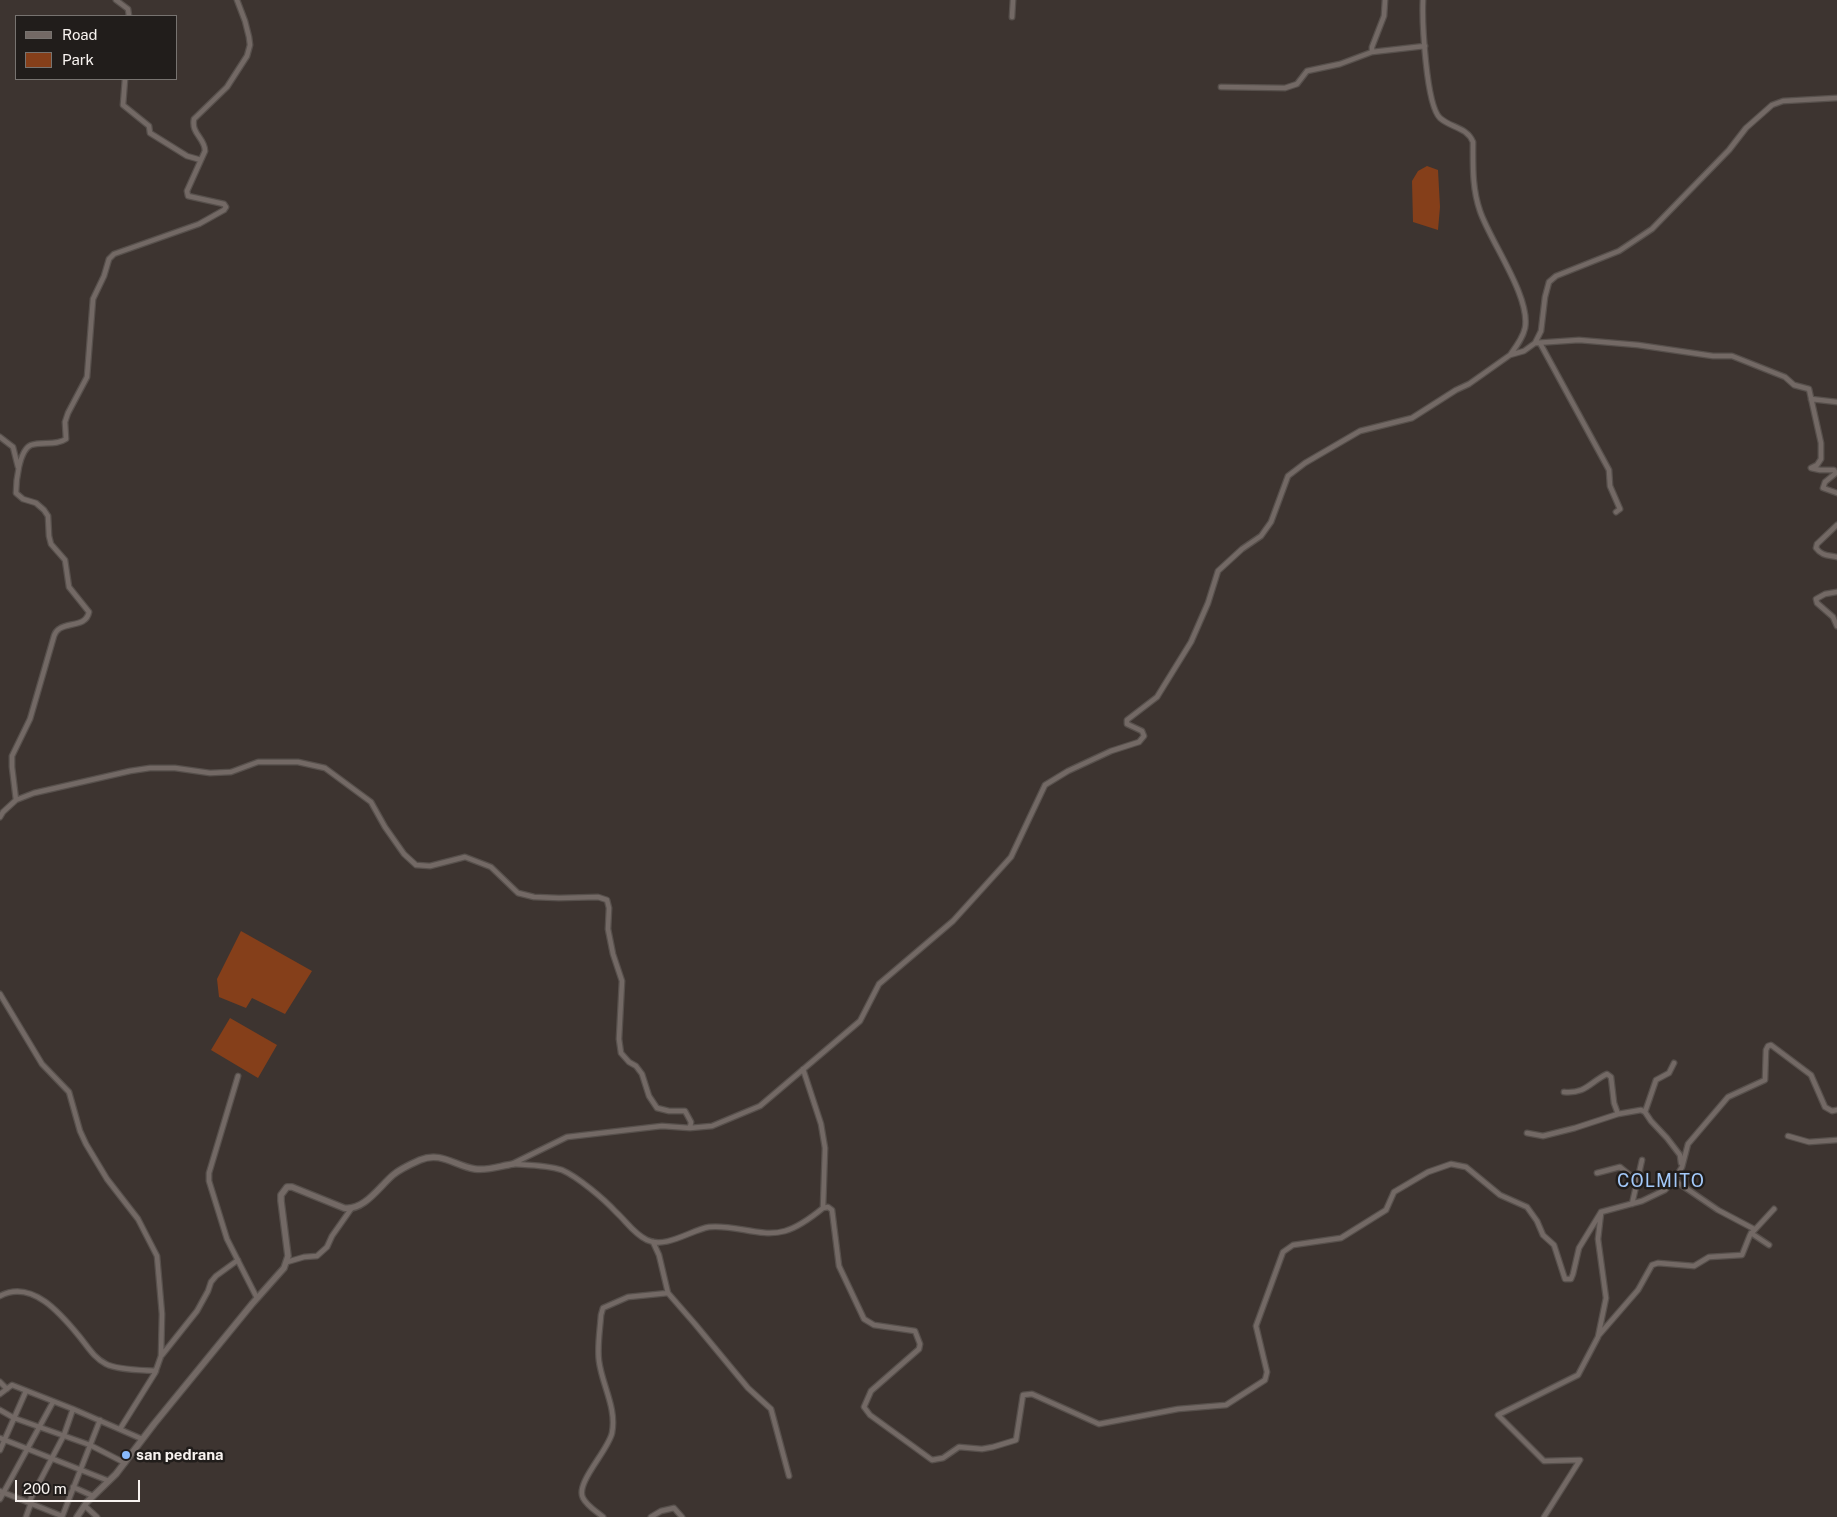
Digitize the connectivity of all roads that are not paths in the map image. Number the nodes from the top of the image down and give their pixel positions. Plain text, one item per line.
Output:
1 (116, 0) edge
2 (237, 0) edge
3 (1012, 0) edge
4 (1385, 0) edge
5 (1423, 0) edge
6 (129, 15) edge
7 (1012, 17) dead end
8 (1425, 46) junction
9 (1372, 52) junction
10 (125, 80) edge
11 (1221, 88) dead end
12 (1837, 98) edge
13 (201, 160) junction
14 (1538, 343) junction
15 (1510, 355) junction
16 (1812, 399) junction
17 (1837, 402) edge
18 (0, 437) edge
19 (19, 471) junction
20 (1837, 493) edge
21 (1616, 512) dead end
22 (1837, 526) edge
23 (1837, 557) edge
24 (1837, 592) edge
25 (1837, 626) edge
26 (16, 800) junction
27 (1, 815) edge
28 (0, 994) edge
29 (1674, 1063) dead end
30 (803, 1069) junction
31 (238, 1076) dead end
32 (1564, 1092) dead end
33 (1836, 1111) edge
34 (1645, 1112) junction
35 (1618, 1114) junction
36 (690, 1128) junction
37 (1527, 1133) dead end
38 (1788, 1136) dead end
39 (1837, 1140) edge
40 (1642, 1160) dead end
41 (513, 1164) junction
42 (1682, 1167) junction
43 (1597, 1173) dead end
44 (1674, 1180) junction
45 (1637, 1181) junction
46 (1632, 1204) junction
47 (823, 1208) junction
48 (351, 1209) junction
49 (1774, 1209) dead end
50 (1602, 1212) junction
51 (1753, 1231) junction
52 (653, 1242) junction
53 (1769, 1245) dead end
54 (238, 1260) junction
55 (287, 1262) junction
56 (668, 1293) junction
57 (0, 1296) edge
58 (257, 1298) junction
59 (1598, 1337) junction
60 (161, 1356) junction
61 (156, 1371) junction
62 (0, 1382) edge
63 (8, 1389) junction
64 (26, 1391) junction
65 (0, 1394) edge
66 (53, 1402) junction
67 (74, 1409) junction
68 (0, 1410) edge
69 (14, 1418) junction
70 (100, 1420) junction
71 (40, 1426) junction
72 (120, 1428) junction
73 (64, 1434) junction
74 (3, 1439) edge
75 (142, 1439) junction
76 (90, 1445) junction
77 (29, 1448) junction
78 (0, 1450) edge
79 (52, 1457) junction
80 (125, 1463) junction
81 (80, 1469) junction
82 (789, 1476) dead end
83 (109, 1481) junction
84 (73, 1487) junction
85 (2, 1491) edge
86 (93, 1496) junction
87 (0, 1499) edge
88 (30, 1502) junction
89 (85, 1506) junction
90 (62, 1516) edge
91 (26, 1517) edge
92 (77, 1517) edge
93 (97, 1517) edge
94 (603, 1517) edge
95 (651, 1517) edge
96 (682, 1517) edge
97 (1544, 1517) edge

1 - 6 street
2 - 13 street
3 - 7 street
4 - 9 street
5 - 8 street
8 - 9 street
8 - 15 street
9 - 11 street
10 - 13 street
12 - 14 street
13 - 19 street
14 - 15 street
14 - 16 street
14 - 21 street
15 - 30 street
16 - 17 street
16 - 20 street
18 - 19 street
19 - 26 street
22 - 23 street
24 - 25 street
26 - 27 street
26 - 36 street
28 - 60 street
29 - 34 street
30 - 36 street
30 - 47 street
31 - 54 street
32 - 35 street
33 - 42 street
34 - 35 street
34 - 42 street
35 - 37 street
36 - 41 street
38 - 39 street
40 - 45 street
41 - 48 street
41 - 52 street
42 - 44 street
43 - 45 street
44 - 46 street
44 - 51 street
45 - 46 street
46 - 50 street
47 - 50 street
47 - 52 street
48 - 55 street
48 - 55 street
49 - 51 street
50 - 59 street
51 - 53 street
51 - 59 street
52 - 56 street
54 - 58 street
54 - 60 street
55 - 58 street
56 - 82 street
56 - 94 street
57 - 61 street
58 - 75 street
59 - 97 street
60 - 61 street
61 - 72 street
62 - 63 street
63 - 64 street
63 - 65 street
64 - 66 street
64 - 69 street
66 - 67 street
66 - 71 street
67 - 70 street
67 - 73 street
68 - 69 street
69 - 71 street
69 - 74 street
70 - 72 street
70 - 76 street
71 - 73 street
71 - 77 street
72 - 75 street
73 - 76 street
73 - 79 street
74 - 77 street
74 - 78 street
75 - 80 street
76 - 80 street
76 - 81 street
77 - 79 street
77 - 85 street
79 - 81 street
79 - 88 street
80 - 83 street
81 - 83 street
81 - 84 street
83 - 86 street
84 - 86 street
84 - 90 street
85 - 87 street
85 - 88 street
86 - 89 street
88 - 90 street
88 - 91 street
89 - 92 street
89 - 93 street
95 - 96 street

